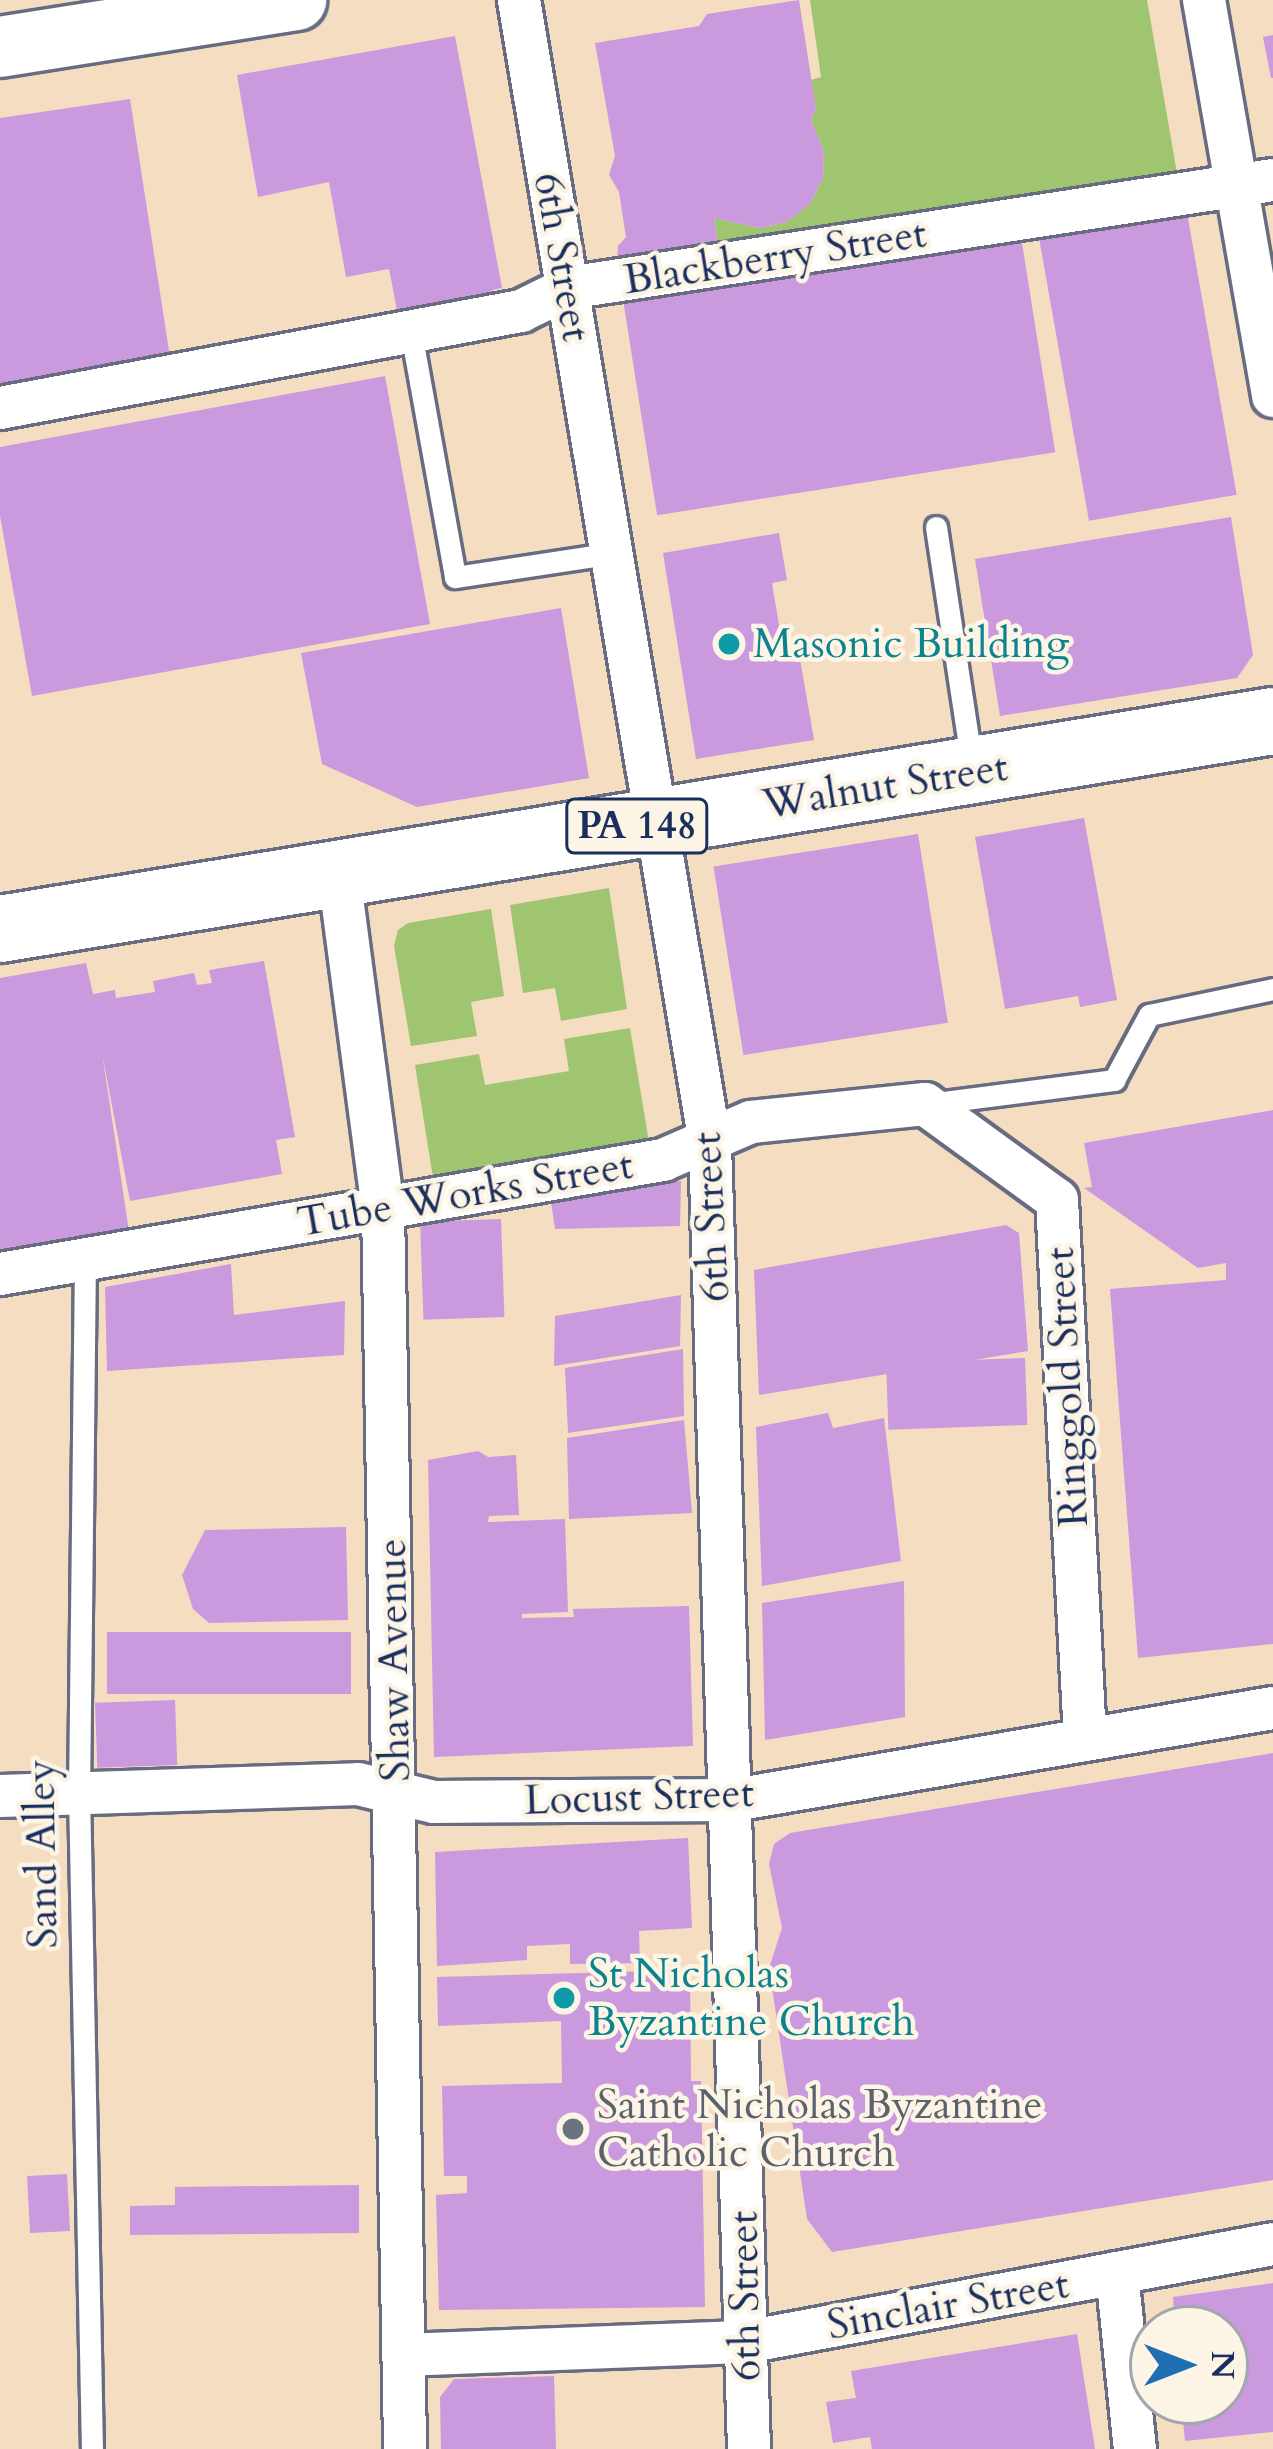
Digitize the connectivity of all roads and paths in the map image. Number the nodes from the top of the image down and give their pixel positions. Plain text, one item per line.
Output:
1 (296, 0) edge
2 (519, 0) edge
3 (1204, 0) edge
4 (0, 47) edge
5 (1254, 183) edge
6 (568, 289) junction
7 (411, 332) junction
8 (1273, 395) edge
9 (0, 408) edge
10 (936, 527) dead end
11 (614, 553) junction
12 (1273, 721) edge
13 (974, 773) junction
14 (661, 822) junction
15 (339, 874) junction
16 (0, 929) edge
17 (1273, 989) edge
18 (925, 1104) junction
19 (710, 1142) junction
20 (383, 1208) junction
21 (85, 1258) junction
22 (0, 1274) edge
23 (1273, 1708) edge
24 (1085, 1737) junction
25 (80, 1792) junction
26 (398, 1793) junction
27 (0, 1796) edge
28 (734, 1800) junction
29 (1273, 2245) edge
30 (1117, 2273) junction
31 (746, 2342) junction
32 (404, 2355) junction
33 (92, 2449) edge
34 (405, 2449) edge
35 (749, 2449) edge
36 (1136, 2449) edge

1 - 4 main road
2 - 6 street, 6th Street
3 - 5 street
5 - 6 street, Blackberry Street
5 - 8 street
6 - 7 street, Blackberry Street
6 - 11 street, 6th Street
7 - 9 street, Blackberry Street
7 - 11 lane
10 - 13 lane
11 - 14 street, 6th Street
12 - 13 main road, Walnut Street / PA 148
13 - 14 main road, Walnut Street / PA 148
14 - 15 main road, Walnut Street / PA 148
14 - 19 street, 6th Street
15 - 16 main road, Walnut Street / PA 148
15 - 20 street, Shaw Avenue
17 - 18 lane
18 - 19 street, Tube Works Street
18 - 24 street, Ringgold Street
19 - 20 street, Tube Works Street
19 - 28 street, 6th Street
20 - 21 street, Tube Works Street
20 - 26 street, Shaw Avenue
21 - 22 street, Tube Works Street
21 - 25 lane, Sand Alley
23 - 24 street, Locust Street
24 - 28 street, Locust Street
25 - 26 street, Locust Street
25 - 27 street, Locust Street
25 - 33 lane, Sand Alley
26 - 28 street, Locust Street
26 - 32 street, Shaw Avenue
28 - 31 street, 6th Street
29 - 30 street, Sinclair Street
30 - 31 street, Sinclair Street
30 - 36 street
31 - 32 street, Sinclair Street
31 - 35 street, 6th Street
32 - 34 street, Shaw Avenue

